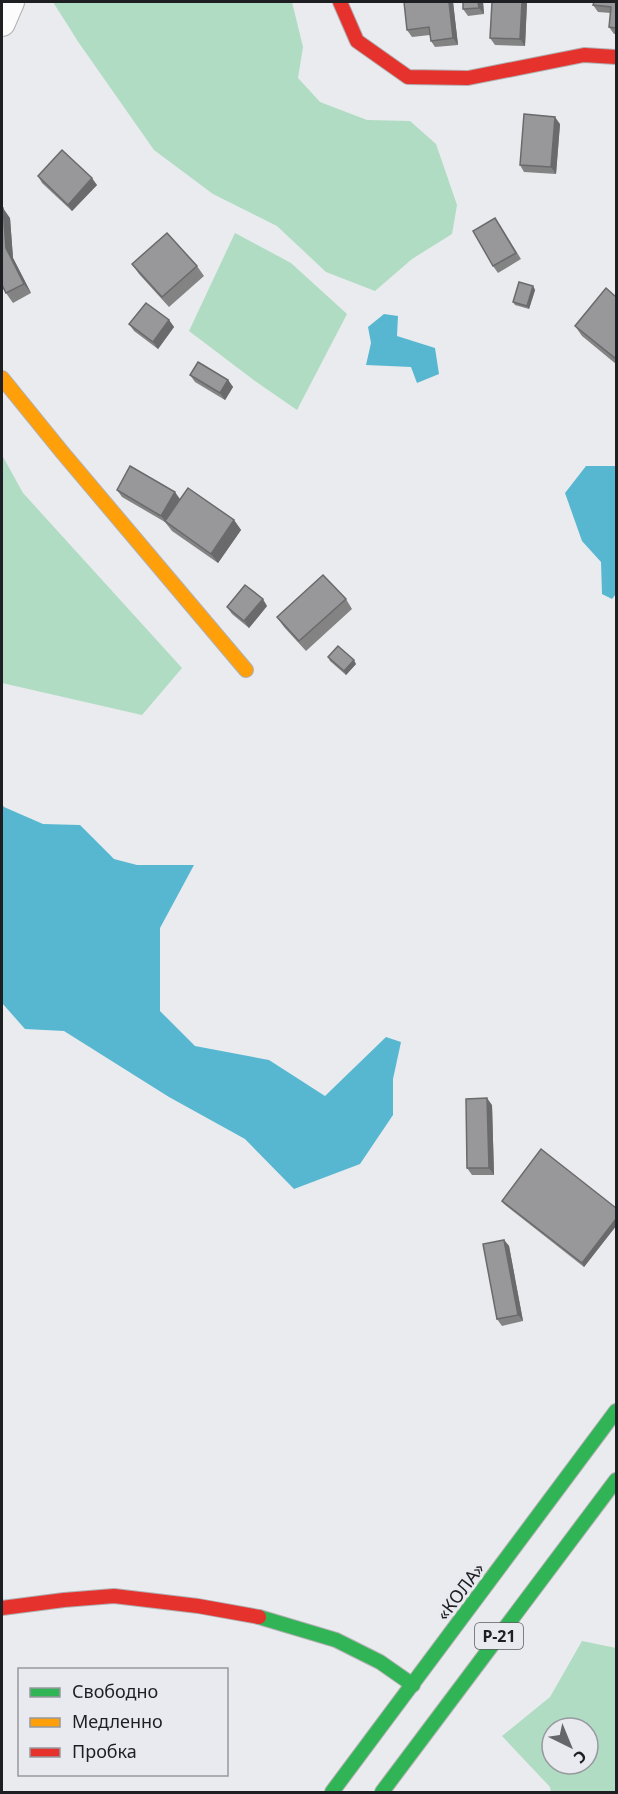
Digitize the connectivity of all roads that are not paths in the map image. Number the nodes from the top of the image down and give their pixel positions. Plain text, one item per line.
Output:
1 (11, 2) edge
2 (340, 2) edge
3 (2, 24) edge
4 (616, 57) edge
5 (2, 378) edge
6 (246, 670) dead end
7 (616, 1411) edge
8 (616, 1480) edge
9 (2, 1608) edge
10 (413, 1685) junction
11 (332, 1792) edge
12 (382, 1792) edge

1 - 3 street
2 - 4 main road
5 - 6 main road
7 - 10 main road, «КОЛА» / Р-21
8 - 12 main road, Р-21
9 - 10 main road
10 - 11 main road, «КОЛА» / Р-21

